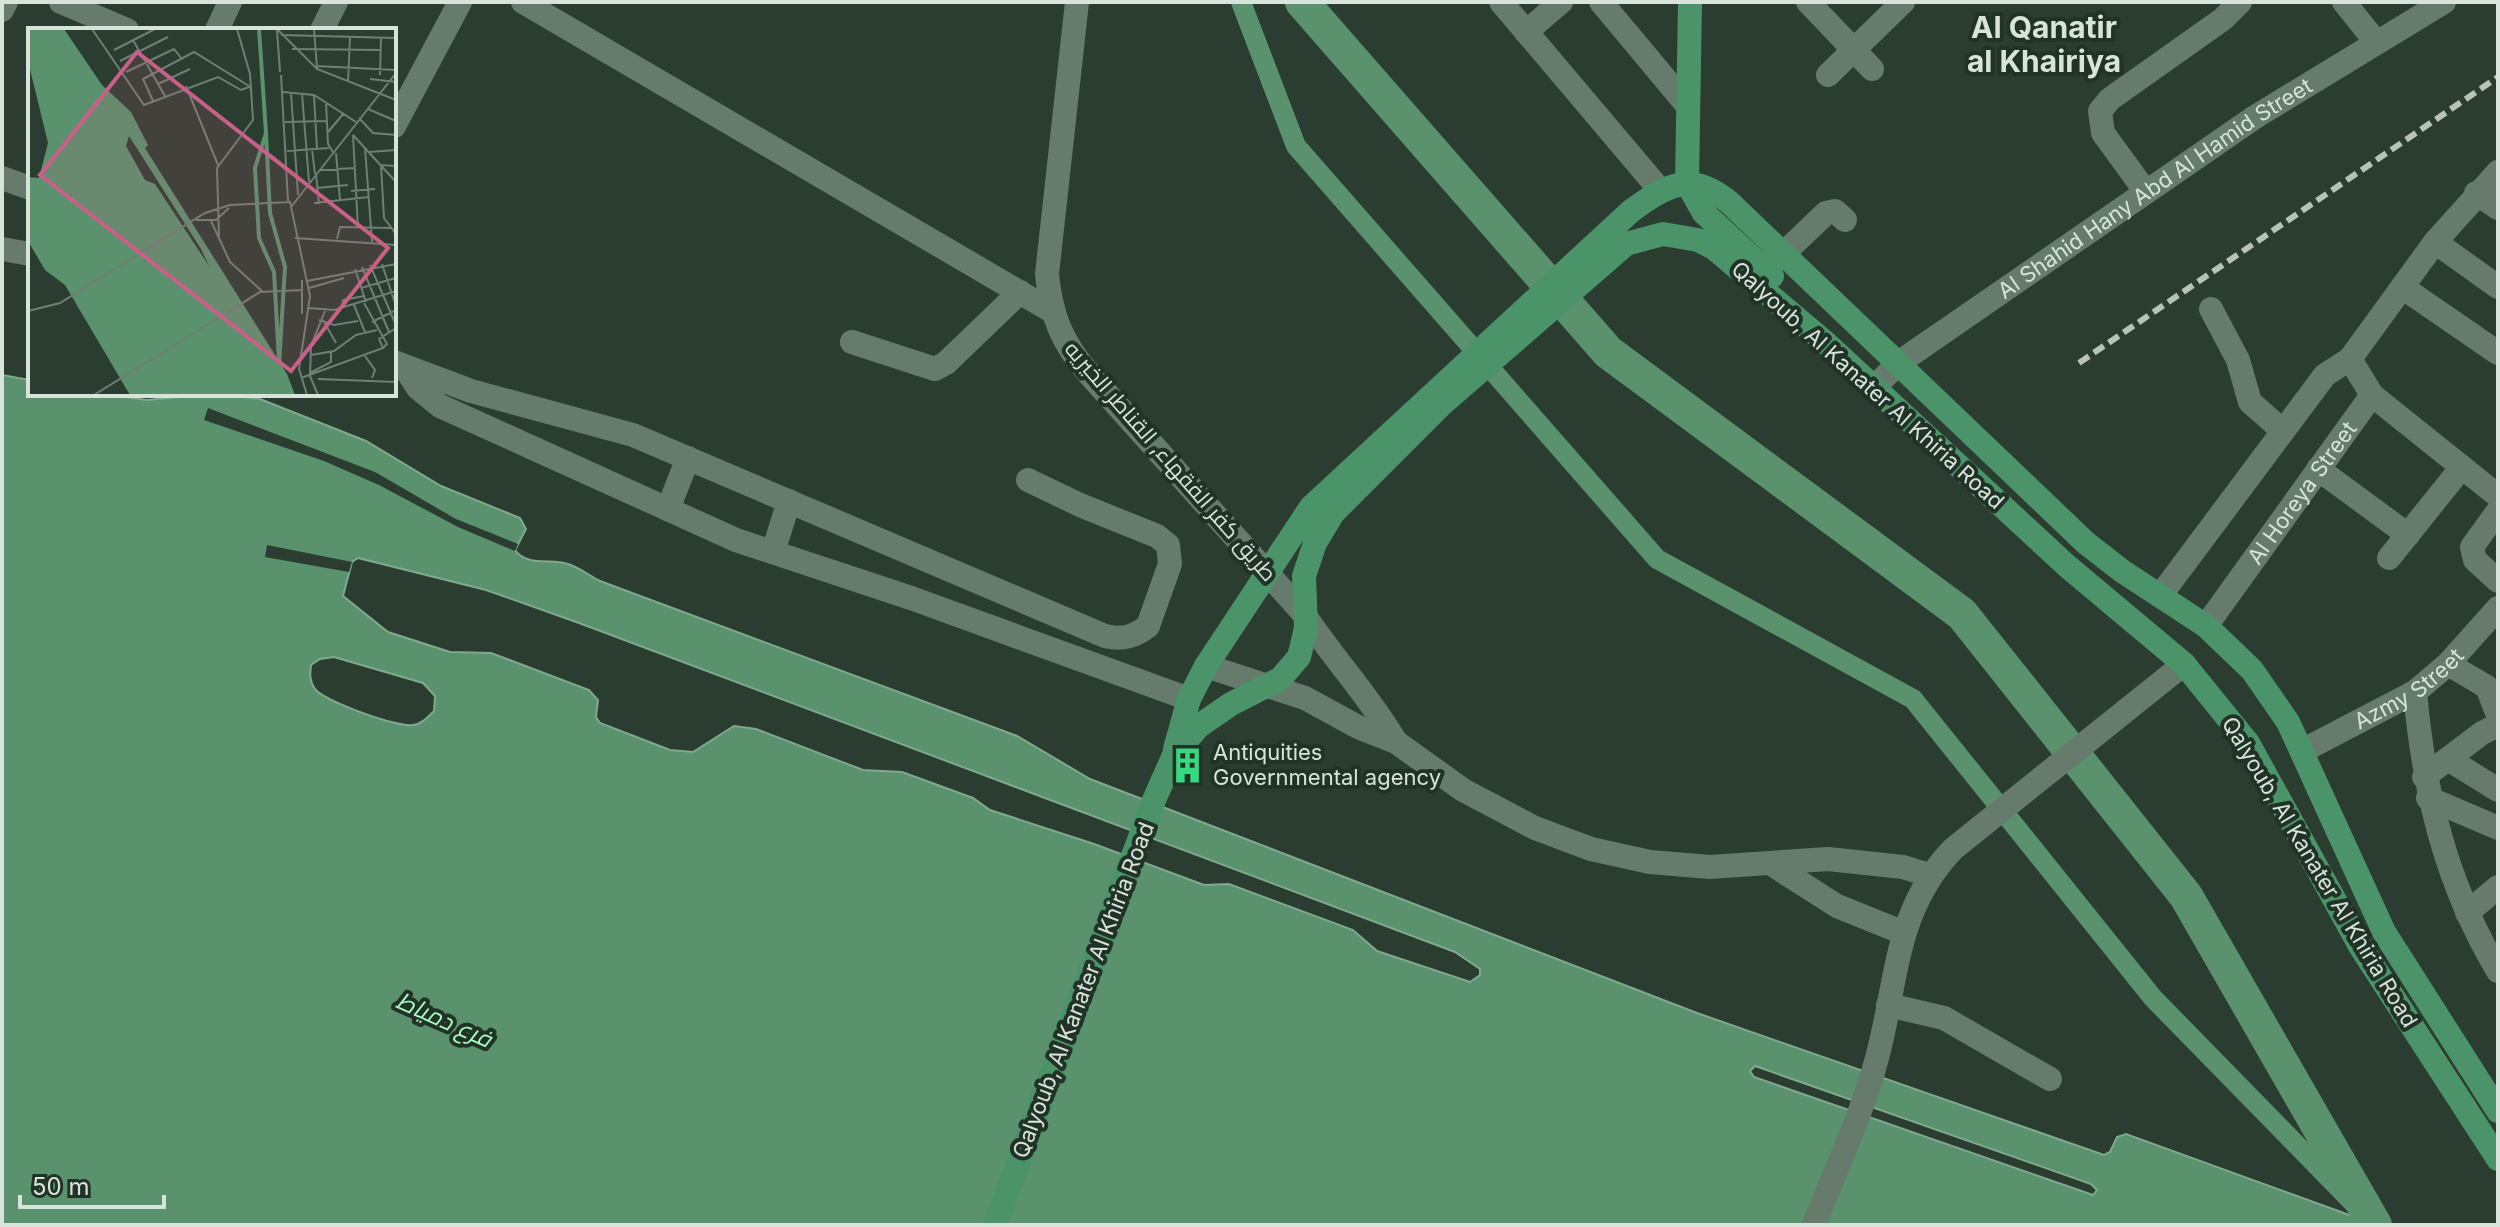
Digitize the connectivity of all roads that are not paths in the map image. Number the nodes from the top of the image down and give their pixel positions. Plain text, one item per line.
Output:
1 (6, 2) edge
2 (61, 2) edge
3 (230, 2) edge
4 (336, 2) edge
5 (460, 2) edge
6 (523, 2) edge
7 (1077, 2) edge
8 (1501, 2) edge
9 (1561, 2) edge
10 (1601, 2) edge
11 (1690, 2) edge
12 (1808, 2) edge
13 (1903, 2) edge
14 (2344, 2) edge
15 (2444, 2) edge
16 (2223, 8) edge
17 (2, 10) edge
18 (113, 21) edge
19 (218, 28) edge
20 (323, 28) edge
21 (1526, 32) junction
22 (2376, 42) junction
23 (1854, 50) junction
24 (1872, 69) dead end
25 (1828, 75) dead end
26 (1687, 105) junction
27 (396, 122) edge
28 (2498, 172) edge
29 (2, 178) edge
30 (1687, 183) junction
31 (28, 187) edge
32 (1660, 190) junction
33 (2146, 192) junction
34 (2476, 193) junction
35 (2498, 208) edge
36 (1845, 220) dead end
37 (2435, 242) junction
38 (2, 249) edge
39 (1784, 253) junction
40 (28, 254) edge
41 (2402, 287) junction
42 (2498, 287) edge
43 (1020, 292) junction
44 (2211, 309) dead end
45 (1050, 310) junction
46 (852, 342) dead end
47 (1827, 344) junction
48 (2498, 353) edge
49 (2350, 359) junction
50 (1900, 362) junction
51 (399, 364) edge
52 (1873, 388) junction
53 (2372, 395) junction
54 (1436, 399) junction
55 (2283, 431) junction
56 (688, 458) junction
57 (2462, 467) junction
58 (2318, 469) junction
59 (1028, 480) dead end
60 (2498, 496) edge
61 (789, 501) junction
62 (668, 509) junction
63 (2498, 511) edge
64 (2408, 535) junction
65 (897, 547) junction
66 (773, 552) junction
67 (2389, 558) dead end
68 (1267, 570) junction
69 (2498, 581) edge
70 (992, 587) junction
71 (882, 588) junction
72 (2160, 596) junction
73 (2498, 608) edge
74 (1304, 614) junction
75 (978, 622) junction
76 (2206, 626) junction
77 (2184, 664) junction
78 (2448, 664) junction
79 (1206, 666) junction
80 (1268, 685) junction
81 (2415, 692) junction
82 (1189, 699) junction
83 (2498, 715) edge
84 (2498, 725) edge
85 (1396, 742) junction
86 (2302, 751) junction
87 (1174, 755) junction
88 (2448, 759) junction
89 (2426, 788) junction
90 (2498, 790) edge
91 (2498, 828) edge
92 (1770, 863) junction
93 (1929, 875) junction
94 (2498, 887) edge
95 (2467, 913) junction
96 (1904, 933) junction
97 (2498, 971) edge
98 (1888, 1005) junction
99 (2050, 1079) dead end
100 (2498, 1111) edge
101 (2498, 1159) edge
102 (995, 1225) edge
103 (1814, 1225) edge

1 - 17 street
2 - 18 street
3 - 19 street
4 - 20 street
5 - 27 street
6 - 43 street
7 - 45 street, طريق كفر الفقهاء, القناطر الخيريه
8 - 21 street
9 - 21 street
10 - 26 street
11 - 26 main road
12 - 23 street
13 - 23 street
14 - 22 street
15 - 22 street, Al Shahid Hany Abd Al Hamid Street
16 - 33 street
21 - 32 street
22 - 33 street, Al Shahid Hany Abd Al Hamid Street
23 - 24 street
23 - 25 street
26 - 30 main road
28 - 34 street
29 - 31 street
30 - 32 main road, Qalyoub, Al Kanater Al Khiria Road
30 - 39 main road, Qalyoub, Al Kanater Al Khiria Road
30 - 47 main road
32 - 54 main road, Qalyoub, Al Kanater Al Khiria Road
33 - 50 street, Al Shahid Hany Abd Al Hamid Street
34 - 35 street
34 - 37 street
36 - 39 street
37 - 41 street
37 - 42 street
38 - 40 street
39 - 50 main road, Qalyoub, Al Kanater Al Khiria Road
41 - 48 street
41 - 49 street
43 - 45 street
43 - 46 street
44 - 55 street
45 - 68 street, طريق كفر الفقهاء, القناطر الخيريه
47 - 52 main road, Qalyoub, Al Kanater Al Khiria Road
47 - 54 main road, Qalyoub, Al Kanater Al Khiria Road
49 - 53 street
49 - 55 street
50 - 52 street, Al Shahid Hany Abd Al Hamid Street
50 - 72 main road, Qalyoub, Al Kanater Al Khiria Road
51 - 56 street
51 - 62 street
52 - 77 main road, Qalyoub, Al Kanater Al Khiria Road
53 - 57 street
53 - 58 street, Al Horeya Street
54 - 68 main road, Qalyoub, Al Kanater Al Khiria Road
54 - 74 main road, Qalyoub, Al Kanater Al Khiria Road
55 - 72 street
56 - 61 street
56 - 62 street
57 - 60 street
57 - 64 street
58 - 64 street
58 - 76 street, Al Horeya Street
59 - 70 street
61 - 65 street
61 - 66 street
62 - 66 street
63 - 69 street
64 - 67 street
65 - 70 street
65 - 71 street
66 - 71 street
68 - 74 street, طريق كفر الفقهاء, القناطر الخيريه
68 - 79 main road, Qalyoub, Al Kanater Al Khiria Road
70 - 75 street
71 - 75 street
72 - 76 main road, Qalyoub, Al Kanater Al Khiria Road
73 - 78 street, Azmy Street
74 - 80 main road, Qalyoub, Al Kanater Al Khiria Road
74 - 85 street, طريق كفر الفقهاء, القناطر الخيريه
75 - 82 street
76 - 86 main road, Qalyoub, Al Kanater Al Khiria Road
77 - 93 street
77 - 101 main road, Qalyoub, Al Kanater Al Khiria Road
78 - 81 street, Azmy Street
78 - 83 street
79 - 80 street, طريق كفر الفقهاء, القناطر الخيريه
79 - 82 main road, Qalyoub, Al Kanater Al Khiria Road
80 - 85 street, طريق كفر الفقهاء, القناطر الخيريه
80 - 87 main road, Qalyoub, Al Kanater Al Khiria Road
81 - 86 street, Azmy Street
81 - 89 street
82 - 87 main road, Qalyoub, Al Kanater Al Khiria Road
84 - 88 street
85 - 92 street, طريق كفر الفقهاء, القناطر الخيريه
86 - 100 main road, Qalyoub, Al Kanater Al Khiria Road
87 - 102 main road, Qalyoub, Al Kanater Al Khiria Road
88 - 89 street
88 - 90 street
89 - 91 street
89 - 95 street
92 - 93 street, طريق كفر الفقهاء, القناطر الخيريه
92 - 96 street
93 - 96 street
94 - 95 street
95 - 97 street
96 - 98 street
98 - 99 street
98 - 103 street

